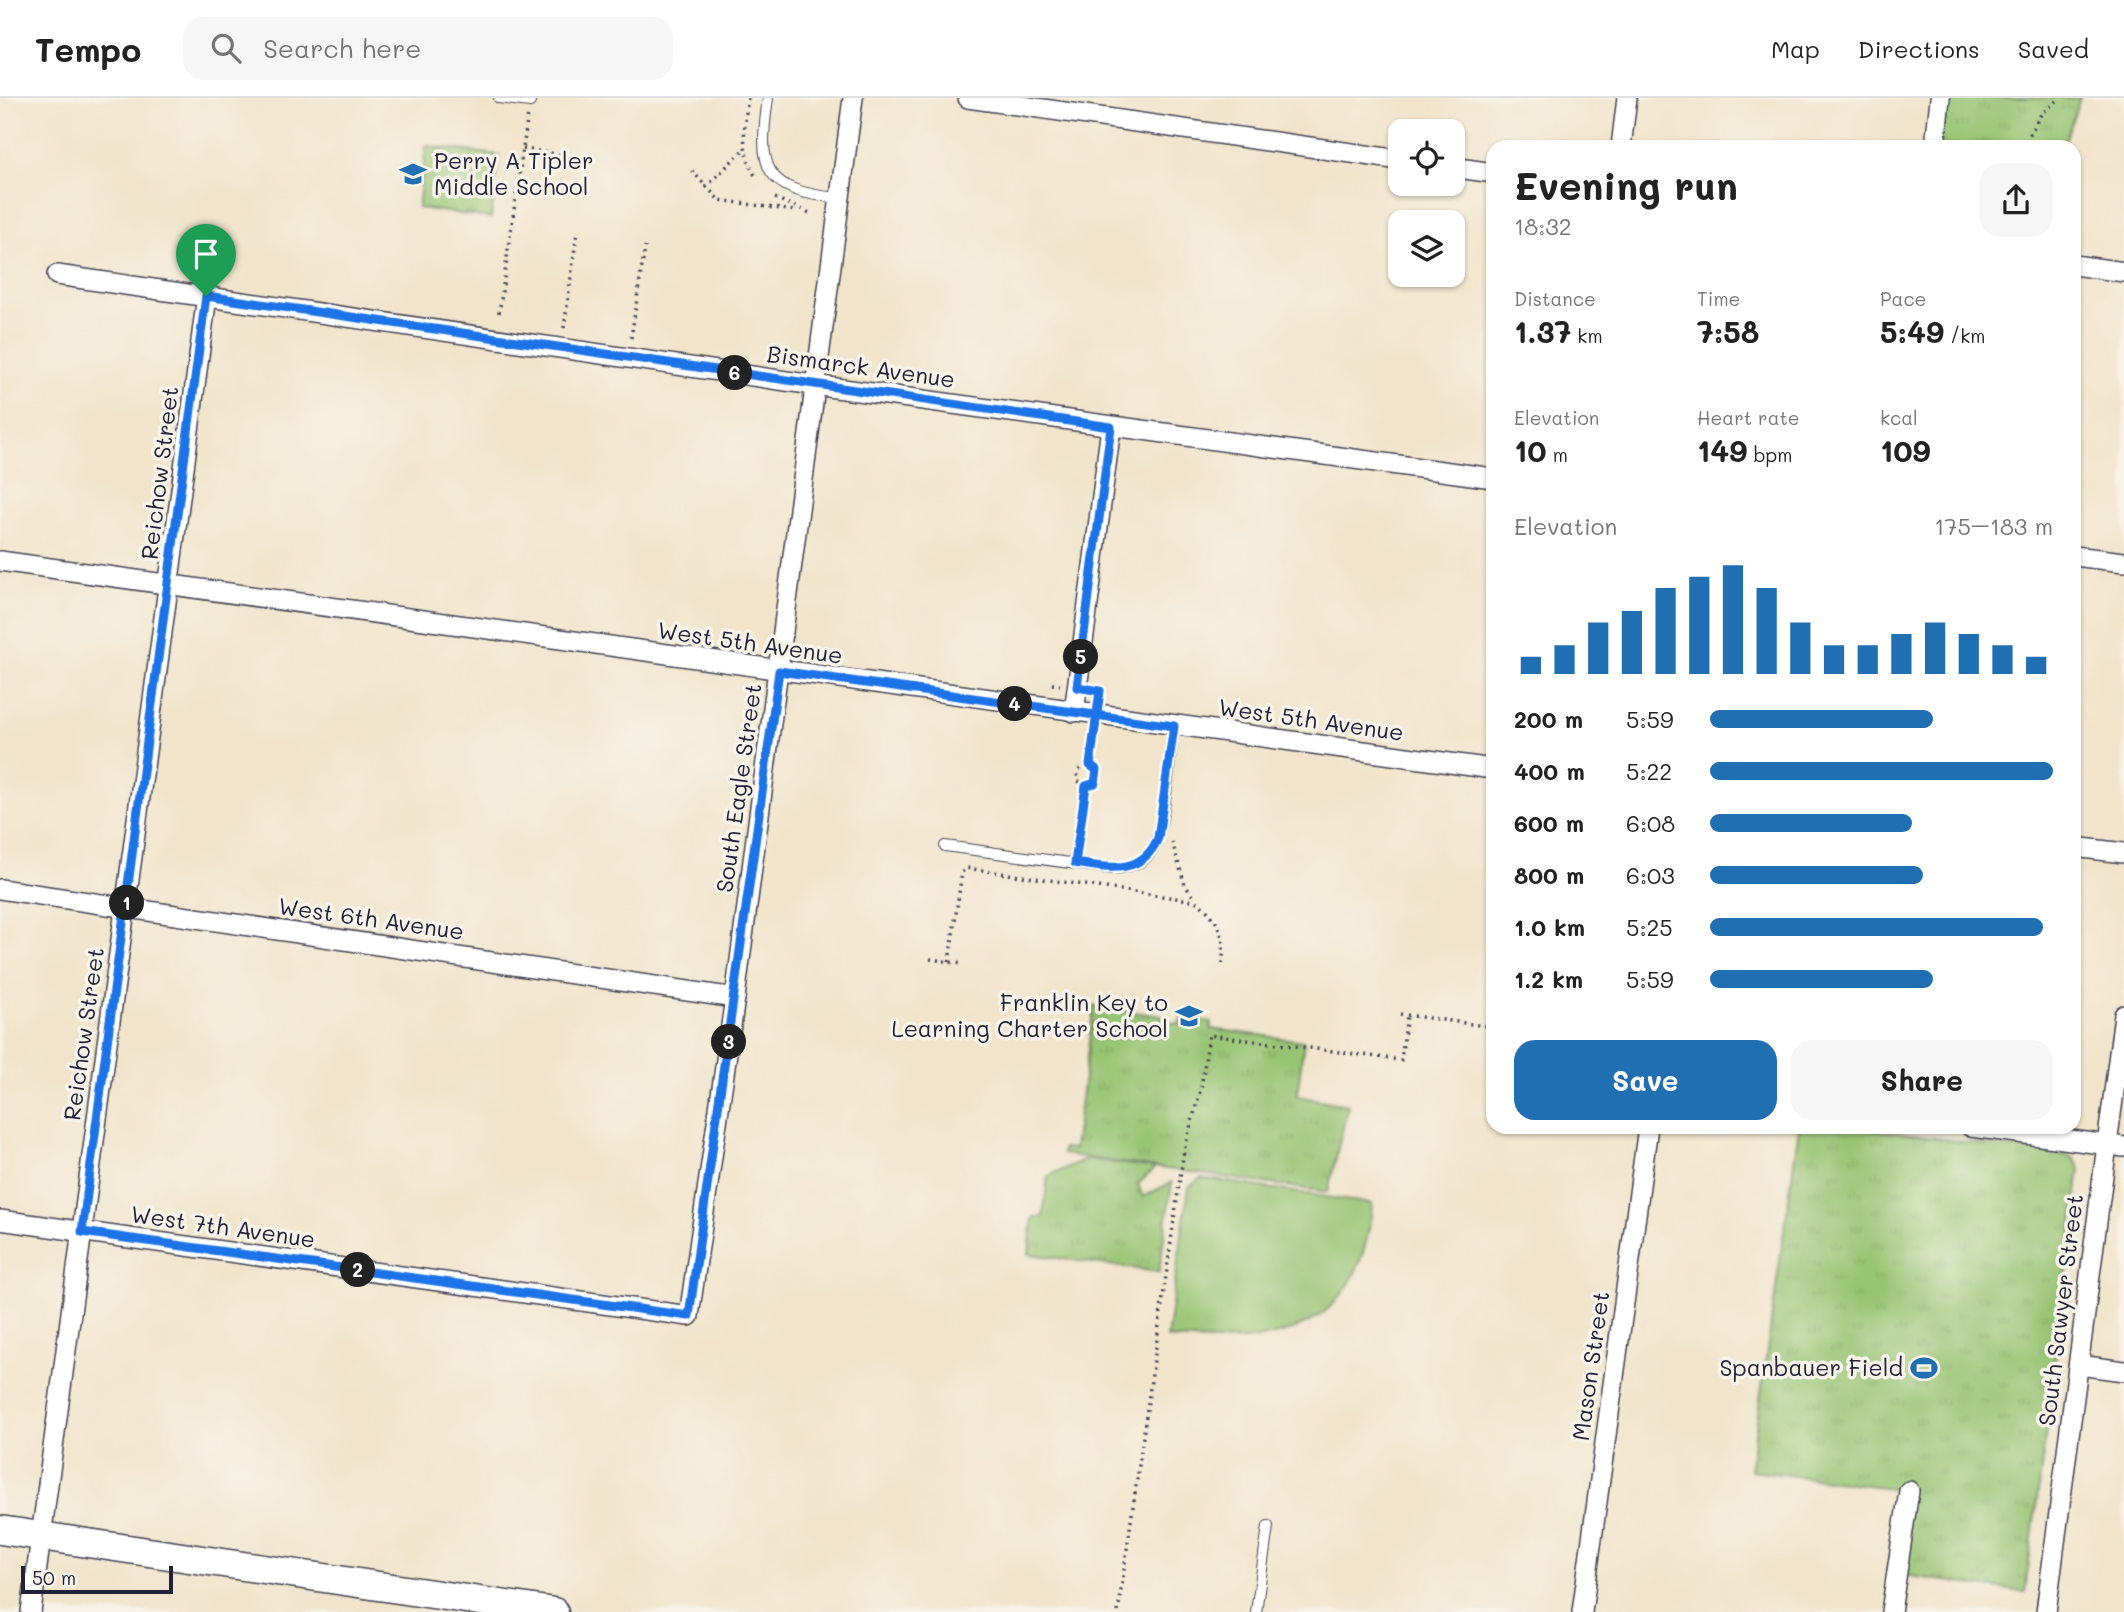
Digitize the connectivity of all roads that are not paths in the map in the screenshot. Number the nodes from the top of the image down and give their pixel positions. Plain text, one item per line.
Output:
1 (499, 98) edge
2 (768, 98) edge
3 (853, 98) edge
4 (968, 98) edge
5 (1627, 98) edge
6 (1940, 98) edge
7 (530, 102) road end
8 (1621, 140) edge
9 (1936, 140) edge
10 (1388, 158) edge
11 (1465, 169) edge
12 (1486, 172) edge
13 (839, 198) junction
14 (2081, 266) edge
15 (2124, 272) edge
16 (57, 275) dead end
17 (206, 296) junction
18 (814, 385) junction
19 (1111, 427) junction
20 (1486, 477) edge
21 (2081, 557) edge
22 (0, 561) edge
23 (2124, 562) edge
24 (170, 586) junction
25 (779, 671) junction
26 (1073, 712) junction
27 (1174, 726) junction
28 (1486, 768) edge
29 (945, 846) dead end
30 (2081, 848) edge
31 (2124, 853) edge
32 (0, 889) edge
33 (126, 908) junction
34 (735, 998) junction
35 (2124, 1015) edge
36 (1647, 1134) edge
37 (2024, 1134) edge
38 (2116, 1146) edge
39 (0, 1220) edge
40 (82, 1232) junction
41 (689, 1316) joint
42 (2079, 1365) junction
43 (2124, 1371) edge
44 (1909, 1491) dead end
45 (1268, 1526) dead end
46 (0, 1531) edge
47 (41, 1536) junction
48 (511, 1609) edge
49 (31, 1612) edge
50 (554, 1612) edge
51 (1256, 1612) edge
52 (1583, 1612) edge
53 (1891, 1612) edge
54 (2046, 1612) edge

1 - 7 lane
2 - 13 lane
3 - 13 street, South Eagle Street
4 - 10 street
5 - 8 street
6 - 9 street
11 - 12 street
13 - 18 street, South Eagle Street
14 - 15 street
16 - 17 street, Bismarck Avenue
17 - 18 street, Bismarck Avenue
17 - 24 street, Reichow Street
18 - 19 street, Bismarck Avenue
18 - 25 street, South Eagle Street
19 - 20 street, Bismarck Avenue
19 - 26 street
21 - 23 street
22 - 24 street, West 5th Avenue
24 - 25 street, West 5th Avenue
24 - 33 street, Reichow Street
25 - 26 street, West 5th Avenue
25 - 34 street, South Eagle Street
26 - 27 street, West 5th Avenue
27 - 28 street, West 5th Avenue
27 - 29 lane
30 - 31 street
32 - 33 street, West 6th Avenue
33 - 34 street, West 6th Avenue
33 - 40 street, Reichow Street
34 - 41 street, South Eagle Street
35 - 38 street, South Sawyer Street
36 - 52 street, Mason Street
37 - 38 street
38 - 42 street, South Sawyer Street
39 - 40 street, West 7th Avenue
40 - 41 street, West 7th Avenue
40 - 47 street, Reichow Street
42 - 43 street
42 - 54 street, South Sawyer Street
44 - 53 street
45 - 51 lane
46 - 47 main road
47 - 48 main road
47 - 49 street, Reichow Street
48 - 50 main road

